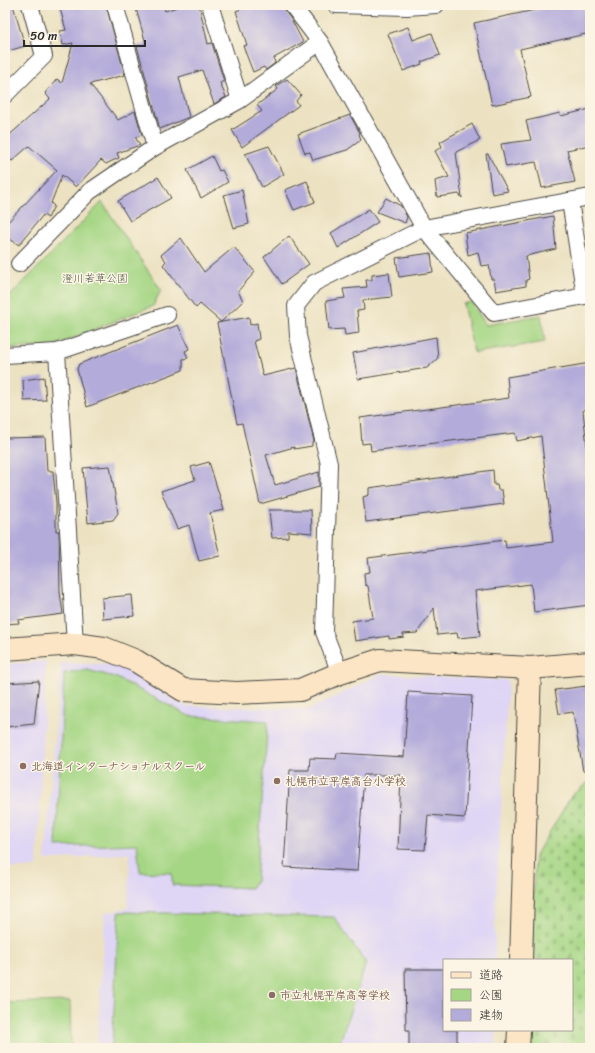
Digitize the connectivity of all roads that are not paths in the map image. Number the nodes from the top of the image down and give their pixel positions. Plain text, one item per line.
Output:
1 (30, 5) edge
2 (115, 5) edge
3 (210, 5) edge
4 (292, 5) edge
5 (336, 5) edge
6 (436, 5) edge
7 (406, 6) edge
8 (320, 42) junction
9 (5, 95) edge
10 (240, 100) junction
11 (155, 147) junction
12 (590, 197) edge
13 (570, 201) junction
14 (424, 228) junction
15 (19, 264) dead end
16 (167, 315) dead end
17 (57, 352) junction
18 (5, 355) edge
19 (75, 644) junction
20 (5, 649) edge
21 (590, 663) edge
22 (530, 668) junction
23 (340, 673) junction
24 (521, 959) edge
25 (519, 1031) edge
26 (518, 1048) edge

1 - 9 street
2 - 11 street
3 - 10 street
4 - 8 street
5 - 7 street
6 - 7 street
8 - 10 street
8 - 14 street
10 - 11 street
11 - 15 street
12 - 13 street
13 - 14 street
13 - 14 street
14 - 23 street
16 - 17 street
17 - 18 street
17 - 19 street
19 - 20 street
19 - 23 street
21 - 22 street
22 - 23 street
22 - 24 street
25 - 26 street

